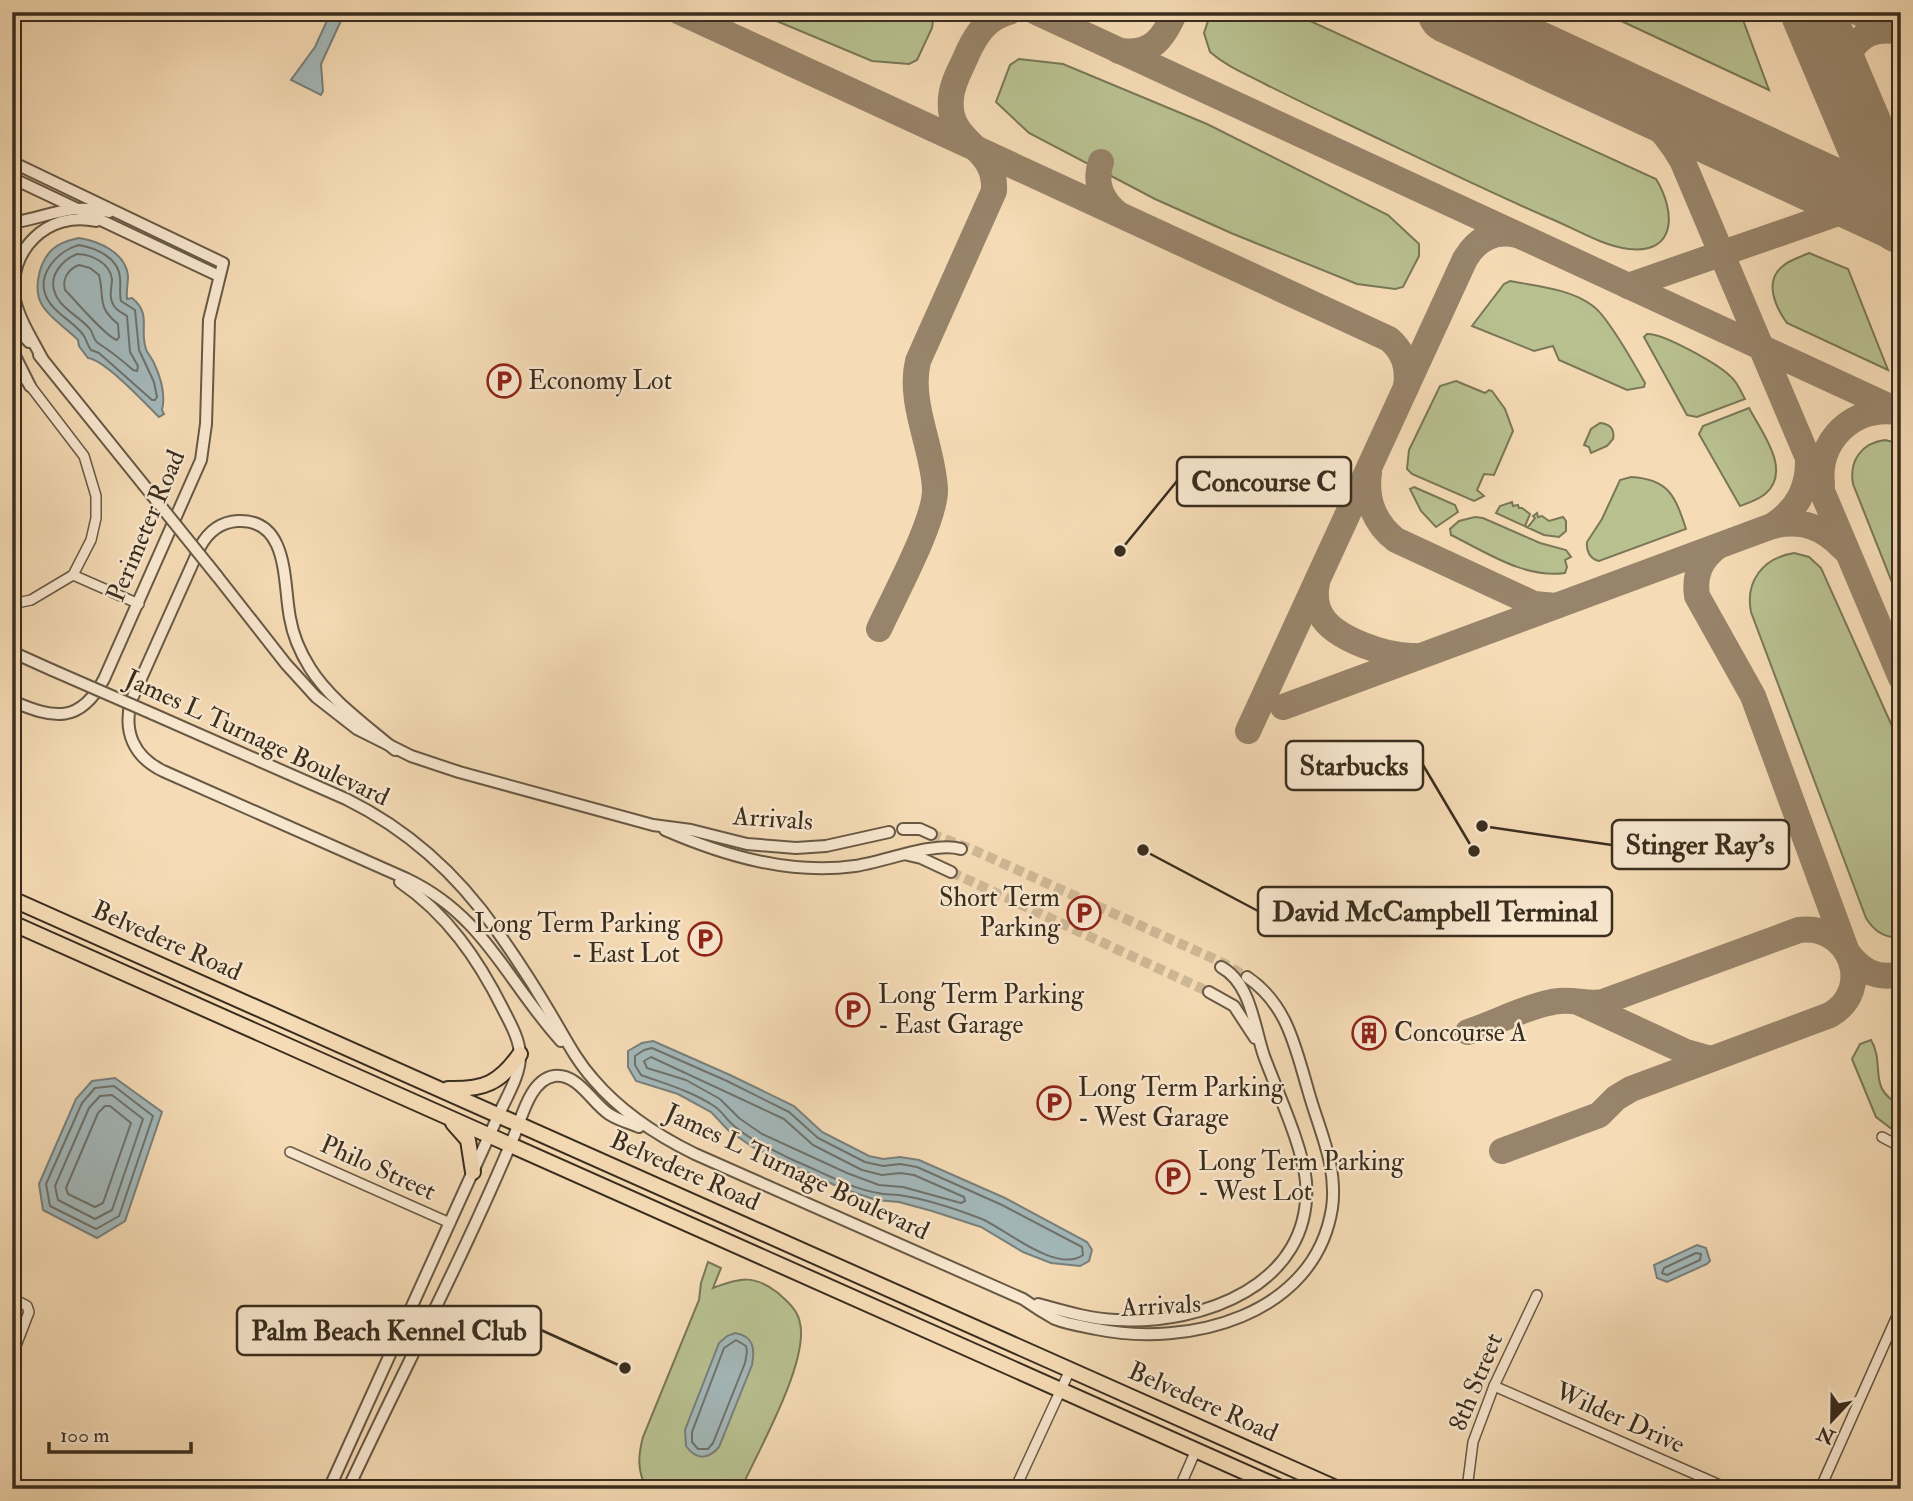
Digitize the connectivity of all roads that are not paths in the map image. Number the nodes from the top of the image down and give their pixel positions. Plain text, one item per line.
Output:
1 (12, 162) edge
2 (12, 178) edge
3 (75, 208) junction
4 (128, 218) junction
5 (12, 223) edge
6 (105, 223) junction
7 (219, 276) junction
8 (12, 323) edge
9 (12, 350) edge
10 (42, 358) junction
11 (12, 362) edge
12 (30, 386) junction
13 (74, 575) junction
14 (12, 604) edge
15 (139, 604) junction
16 (12, 652) edge
17 (12, 701) edge
18 (395, 750) junction
19 (653, 825) junction
20 (903, 829) dead end
21 (889, 832) dead end
22 (930, 834) tunnel mouth
23 (961, 849) dead end
24 (907, 855) junction
25 (377, 867) junction
26 (951, 872) tunnel mouth
27 (12, 899) edge
28 (12, 923) edge
29 (143, 956) junction
30 (88, 957) junction
31 (1221, 967) dead end
32 (1247, 977) tunnel mouth
33 (1209, 992) tunnel mouth
34 (1262, 1049) junction
35 (520, 1054) junction
36 (575, 1056) junction
37 (442, 1089) junction
38 (438, 1112) junction
39 (499, 1114) junction
40 (519, 1123) junction
41 (490, 1135) junction
42 (1882, 1137) dead end
43 (664, 1138) junction
44 (510, 1144) junction
45 (1901, 1147) edge
46 (290, 1152) dead end
47 (473, 1172) junction
48 (450, 1223) junction
49 (1536, 1295) dead end
50 (12, 1298) edge
51 (1023, 1299) junction
52 (1901, 1307) edge
53 (12, 1356) edge
54 (1070, 1370) junction
55 (1494, 1385) junction
56 (1061, 1390) junction
57 (1196, 1450) junction
58 (307, 1489) edge
59 (315, 1489) edge
60 (329, 1489) edge
61 (348, 1489) edge
62 (1015, 1489) edge
63 (1179, 1489) edge
64 (1283, 1489) edge
65 (1338, 1489) edge
66 (1467, 1489) edge
67 (1729, 1489) edge
68 (1820, 1489) edge

1 - 4 street, Perimeter Road
2 - 3 street
3 - 4 street
3 - 5 street
3 - 6 street
4 - 7 street, Perimeter Road
6 - 7 street
6 - 10 street
7 - 15 street, Perimeter Road
8 - 10 street, James L Turnage Boulevard
9 - 12 street
10 - 18 street, James L Turnage Boulevard, bridge
11 - 12 street
12 - 13 street
13 - 14 street
13 - 15 street
15 - 17 street, Perimeter Road
16 - 36 street, James L Turnage Boulevard, bridge
18 - 19 street, James L Turnage Boulevard
18 - 25 street
19 - 21 street, Arrivals
19 - 24 street
20 - 22 street
23 - 24 street
24 - 26 street
25 - 35 street
25 - 36 street
27 - 29 main road, Belvedere Road
28 - 30 main road, Belvedere Road
29 - 30 main road
29 - 37 main road, Belvedere Road
30 - 38 main road, Belvedere Road
31 - 34 street
32 - 51 street, Arrivals
33 - 34 street
34 - 51 street
35 - 37 main road
35 - 39 street
36 - 43 street, James L Turnage Boulevard
37 - 39 main road, Belvedere Road
38 - 41 main road, Belvedere Road
38 - 47 main road
39 - 40 main road, Belvedere Road
39 - 41 street
40 - 43 street
40 - 44 street
40 - 54 main road, Belvedere Road
41 - 44 main road, Belvedere Road
41 - 47 street
42 - 45 street
43 - 51 street, James L Turnage Boulevard
44 - 56 main road, Belvedere Road
44 - 61 street
46 - 48 street, Philo Street
47 - 48 street
48 - 60 street
49 - 55 street, 8th Street
50 - 53 street
52 - 68 street
54 - 56 street
54 - 65 main road, Belvedere Road
55 - 66 street, 8th Street
55 - 67 street, Wilder Drive
56 - 57 main road, Belvedere Road
56 - 62 street
57 - 63 street
57 - 64 main road, Belvedere Road
58 - 59 street

